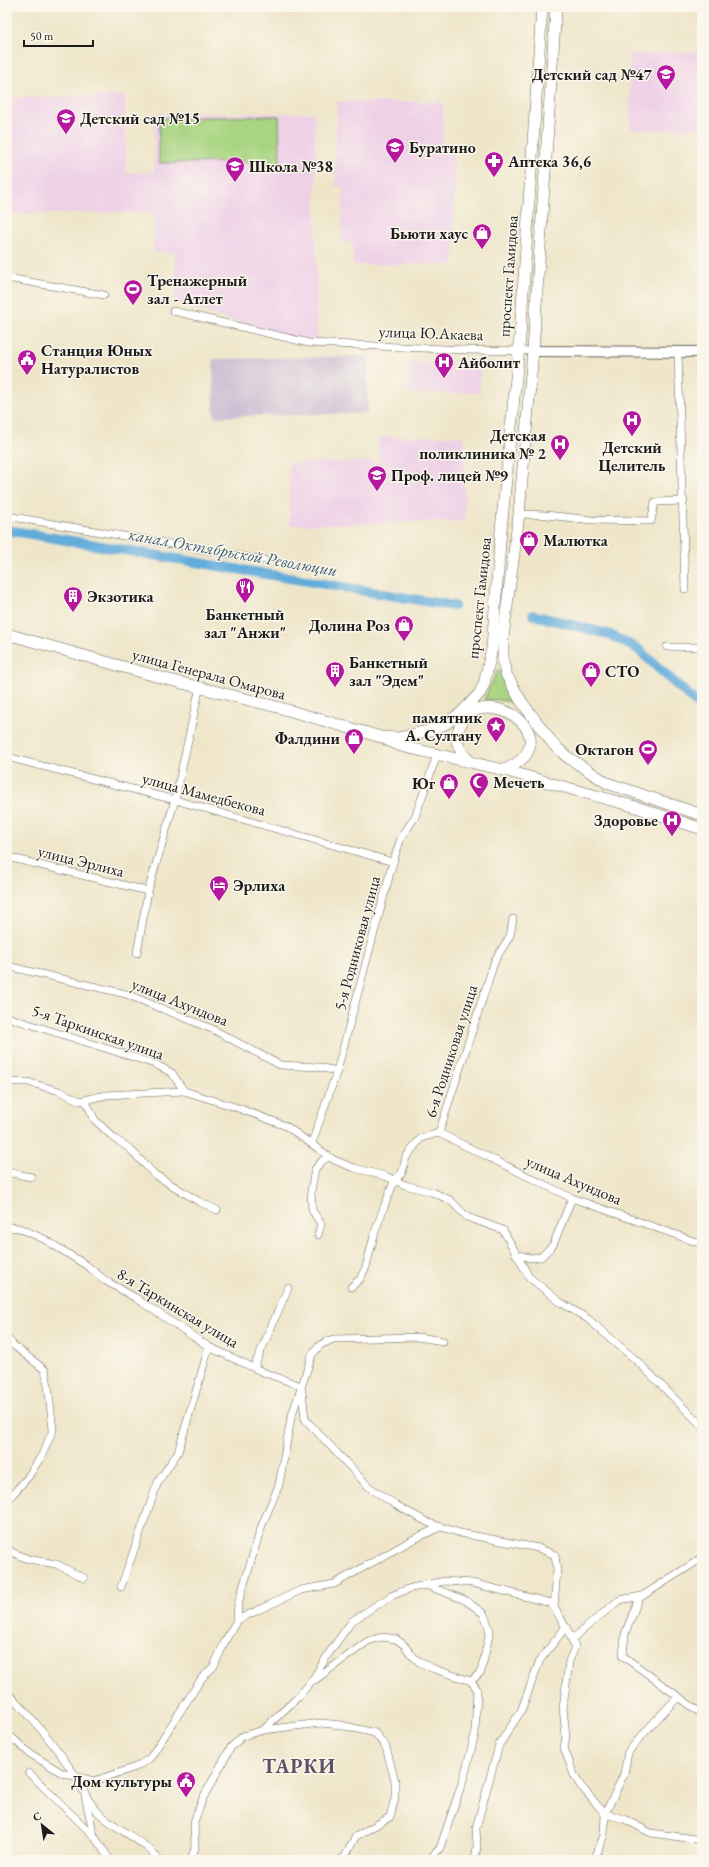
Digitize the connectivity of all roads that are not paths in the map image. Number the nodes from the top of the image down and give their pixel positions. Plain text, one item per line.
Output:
1 (542, 7) edge
2 (556, 7) edge
3 (7, 278) edge
4 (104, 295) dead end
5 (173, 311) dead end
6 (519, 351) junction
7 (533, 351) junction
8 (678, 352) junction
9 (702, 352) edge
10 (684, 501) junction
11 (519, 514) junction
12 (7, 516) edge
13 (264, 560) dead end
14 (685, 589) dead end
15 (7, 635) edge
16 (667, 647) dead end
17 (702, 647) edge
18 (200, 687) junction
19 (466, 712) junction
20 (526, 718) junction
21 (400, 742) junction
22 (437, 755) junction
23 (7, 757) edge
24 (473, 763) junction
25 (504, 770) junction
26 (175, 800) junction
27 (702, 815) edge
28 (702, 829) edge
29 (7, 857) edge
30 (393, 862) junction
31 (148, 891) junction
32 (513, 919) dead end
33 (137, 953) dead end
34 (7, 966) edge
35 (7, 1017) edge
36 (337, 1071) junction
37 (7, 1082) edge
38 (184, 1091) junction
39 (85, 1100) junction
40 (439, 1134) junction
41 (312, 1143) junction
42 (329, 1156) junction
43 (7, 1172) edge
44 (31, 1177) dead end
45 (395, 1179) junction
46 (572, 1198) junction
47 (217, 1210) dead end
48 (7, 1227) edge
49 (318, 1235) dead end
50 (702, 1244) edge
51 (516, 1254) junction
52 (351, 1287) dead end
53 (288, 1288) dead end
54 (7, 1338) edge
55 (442, 1341) dead end
56 (209, 1347) junction
57 (254, 1367) junction
58 (301, 1386) junction
59 (702, 1426) edge
60 (7, 1500) edge
61 (440, 1527) junction
62 (7, 1550) edge
63 (702, 1558) edge
64 (84, 1578) dead end
65 (428, 1586) junction
66 (120, 1587) dead end
67 (643, 1596) junction
68 (554, 1606) junction
69 (237, 1620) junction
70 (566, 1627) junction
71 (572, 1639) junction
72 (471, 1681) junction
73 (311, 1682) junction
74 (7, 1692) edge
75 (680, 1698) junction
76 (702, 1714) edge
77 (263, 1730) junction
78 (7, 1733) edge
79 (29, 1773) dead end
80 (75, 1775) junction
81 (83, 1789) junction
82 (605, 1814) junction
83 (94, 1836) junction
84 (702, 1840) edge
85 (110, 1860) edge
86 (159, 1860) edge
87 (191, 1860) edge
88 (340, 1860) edge
89 (429, 1860) edge
90 (475, 1860) edge
91 (592, 1860) edge

1 - 6 main road, проспект Гамидова
2 - 7 main road, проспект Гамидова
3 - 4 street
5 - 6 street, улица Ю.Акаева
6 - 7 street, улица Ю.Акаева
6 - 19 main road, проспект Гамидова
7 - 8 main road, улица Ю.Акаева
7 - 11 main road, проспект Гамидова
8 - 9 main road, улица Ю.Акаева
8 - 10 street
10 - 11 street
10 - 14 street
11 - 20 main road, проспект Гамидова
12 - 13 street
15 - 18 main road, улица Генерала Омарова
16 - 17 street
18 - 21 main road, улица Генерала Омарова
18 - 26 street
19 - 20 main road
19 - 21 main road
19 - 24 main road, проспект Гамидова
20 - 25 main road
20 - 27 main road
21 - 22 main road, улица Генерала Омарова
22 - 24 main road, улица Генерала Омарова
22 - 30 street, 5-я Родниковая улица
23 - 26 street, улица Мамедбекова
24 - 25 main road
25 - 28 main road
26 - 30 street, улица Мамедбекова
26 - 31 street
29 - 31 street, улица Эрлиха
30 - 36 street, 5-я Родниковая улица
31 - 33 street
32 - 40 street, 6-я Родниковая улица
34 - 36 street, улица Ахундова
35 - 38 street, 5-я Таркинская улица
36 - 41 street, 5-я Родниковая улица
37 - 39 street
38 - 39 street
38 - 41 street
39 - 47 street
40 - 45 street, 6-я Родниковая улица
40 - 46 street, улица Ахундова
41 - 42 street
42 - 45 street
42 - 49 street
43 - 44 street
45 - 51 street
45 - 52 street, 6-я Родниковая улица
46 - 50 street, улица Ахундова
46 - 51 street
48 - 56 street, 8-я Таркинская улица
51 - 59 street
53 - 57 street
54 - 60 street
55 - 58 street
56 - 57 street, 8-я Таркинская улица
56 - 66 street
57 - 58 street, 8-я Таркинская улица
58 - 61 street
58 - 69 street
61 - 68 street
61 - 69 street
62 - 64 street
63 - 67 street
65 - 68 street
65 - 72 street
65 - 73 street
67 - 71 street
67 - 75 street
68 - 70 street
69 - 80 street
70 - 71 street
70 - 90 street
71 - 82 street
72 - 73 street
72 - 89 street
73 - 77 street
74 - 80 street
75 - 76 street
75 - 82 street
77 - 87 street
77 - 88 street
78 - 80 street
79 - 83 street
80 - 81 street
81 - 83 street
81 - 86 street
82 - 84 street
82 - 91 street
83 - 85 street

